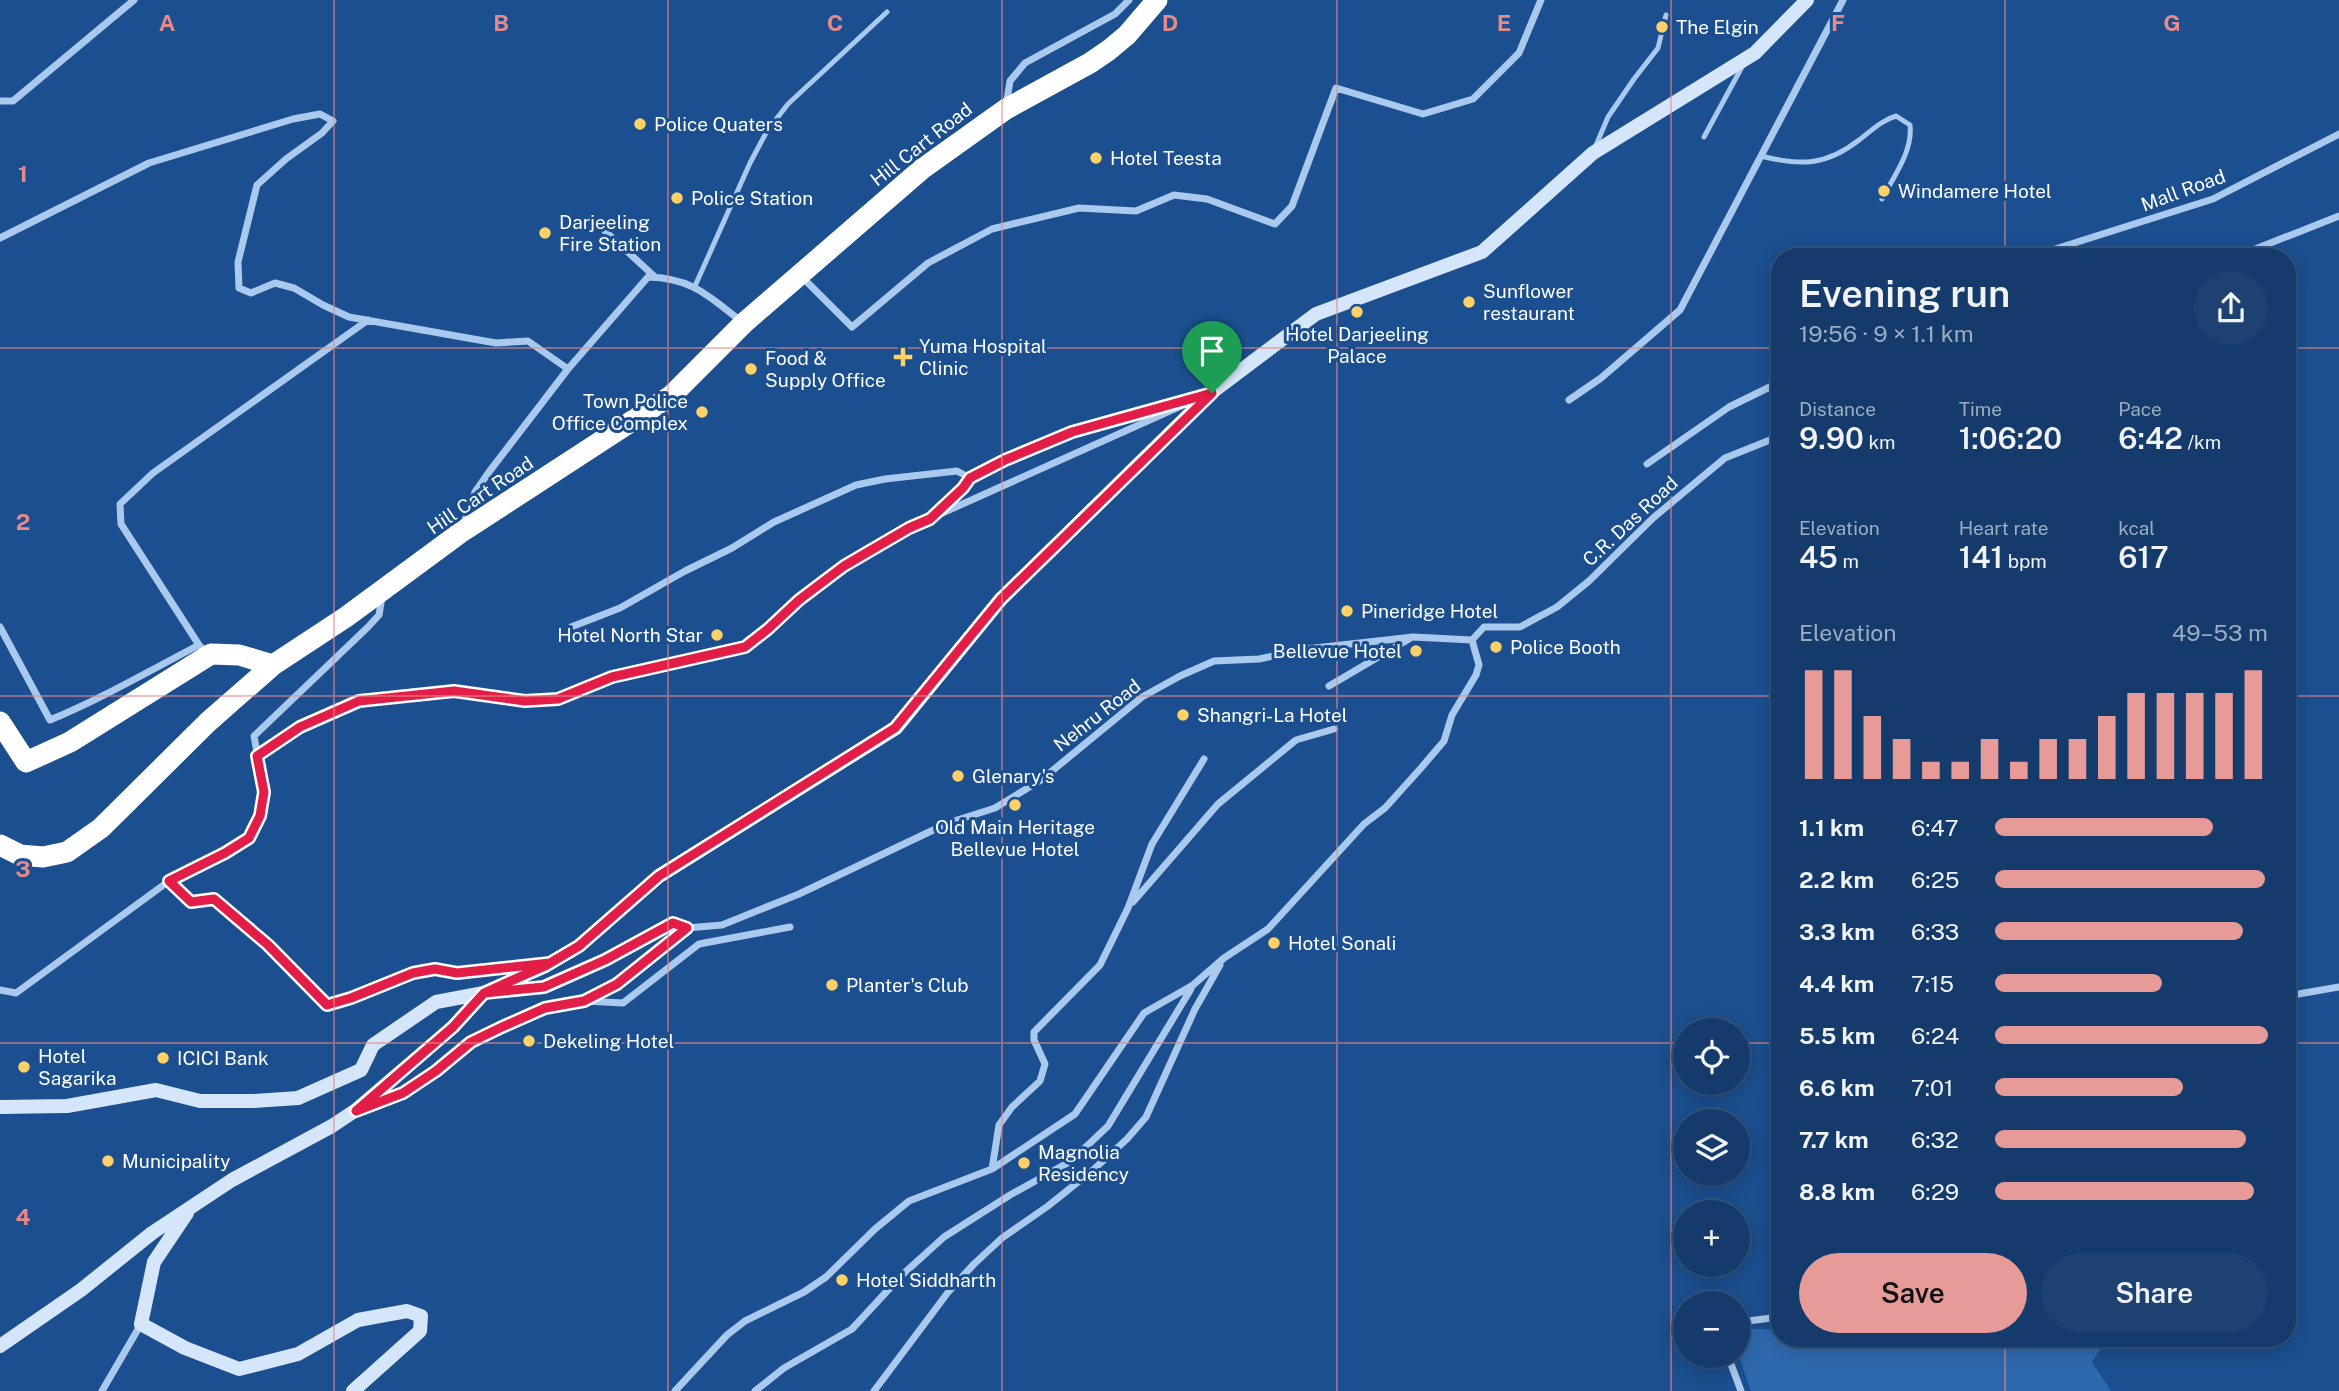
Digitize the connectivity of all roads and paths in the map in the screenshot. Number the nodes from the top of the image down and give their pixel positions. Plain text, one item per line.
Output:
1 (134, 0) edge
2 (1129, 0) edge
3 (1157, 0) edge
4 (1541, 0) edge
5 (1807, 0) edge
6 (1843, 0) edge
7 (887, 12) dead end
8 (1666, 15) dead end
9 (1746, 59) junction
10 (0, 100) edge
11 (1006, 109) junction
12 (2339, 134) edge
13 (1704, 137) dead end
14 (1593, 153) junction
15 (1761, 156) junction
16 (1882, 199) dead end
17 (2339, 216) edge
18 (605, 231) dead end
19 (0, 238) edge
20 (2058, 248) edge
21 (2258, 248) edge
22 (799, 274) junction
23 (655, 278) junction
24 (695, 286) junction
25 (368, 319) junction
26 (744, 323) junction
27 (568, 369) junction
28 (1771, 386) edge
29 (1212, 393) junction
30 (1569, 400) dead end
31 (1771, 440) edge
32 (1647, 464) dead end
33 (970, 478) junction
34 (930, 519) junction
35 (460, 533) junction
36 (383, 589) junction
37 (570, 626) dead end
38 (0, 627) edge
39 (1413, 637) junction
40 (1472, 640) junction
41 (205, 650) junction
42 (276, 663) junction
43 (1329, 686) dead end
44 (0, 722) edge
45 (1334, 729) dead end
46 (257, 756) junction
47 (1204, 759) dead end
48 (0, 845) edge
49 (169, 881) junction
50 (1128, 908) junction
51 (790, 927) dead end
52 (687, 928) junction
53 (1224, 958) junction
54 (550, 963) junction
55 (1193, 985) junction
56 (2339, 987) edge
57 (0, 990) edge
58 (484, 993) junction
59 (2296, 994) edge
60 (584, 1001) junction
61 (0, 1107) edge
62 (356, 1111) junction
63 (992, 1169) junction
64 (192, 1206) junction
65 (1771, 1318) edge
66 (1750, 1321) edge
67 (141, 1324) junction
68 (0, 1346) edge
69 (1732, 1368) edge
70 (102, 1391) edge
71 (353, 1391) edge
72 (675, 1391) edge
73 (755, 1391) edge
74 (874, 1391) edge
75 (1741, 1391) edge

1 - 10 street
2 - 11 street
3 - 11 highway, Hill Cart Road
4 - 22 street
5 - 9 main road
6 - 15 street
7 - 24 lane
8 - 14 lane
9 - 13 lane
9 - 14 main road
11 - 22 highway, Hill Cart Road
12 - 20 street, Mall Road
14 - 29 main road
15 - 16 lane
15 - 30 street
17 - 21 street
18 - 23 street
19 - 25 street
22 - 26 highway, Hill Cart Road
23 - 24 street
23 - 27 street
24 - 26 street
25 - 27 street
25 - 41 street
26 - 35 highway, Hill Cart Road
27 - 35 street
28 - 32 street
29 - 33 street
29 - 34 street
29 - 54 main road
31 - 40 street, C.R. Das Road
33 - 34 street
33 - 37 street
34 - 46 street
35 - 36 highway, Hill Cart Road
36 - 42 highway, Hill Cart Road
36 - 46 street
38 - 41 street
39 - 40 street, Nehru Road
39 - 43 street
39 - 52 street, Nehru Road
40 - 53 street
41 - 42 highway
41 - 44 highway
42 - 48 highway, Hill Cart Road
45 - 50 street
46 - 49 street
47 - 50 street
49 - 54 street
49 - 57 street
50 - 63 street
51 - 60 street
52 - 58 street, Nehru Road
52 - 60 street
53 - 55 street
53 - 74 street
54 - 58 main road
55 - 63 street
55 - 73 street
56 - 59 street
58 - 61 main road
58 - 62 main road
60 - 62 street
62 - 64 main road
63 - 72 street
64 - 67 main road
64 - 68 main road
65 - 66 street
67 - 70 street
67 - 71 main road
69 - 75 street

